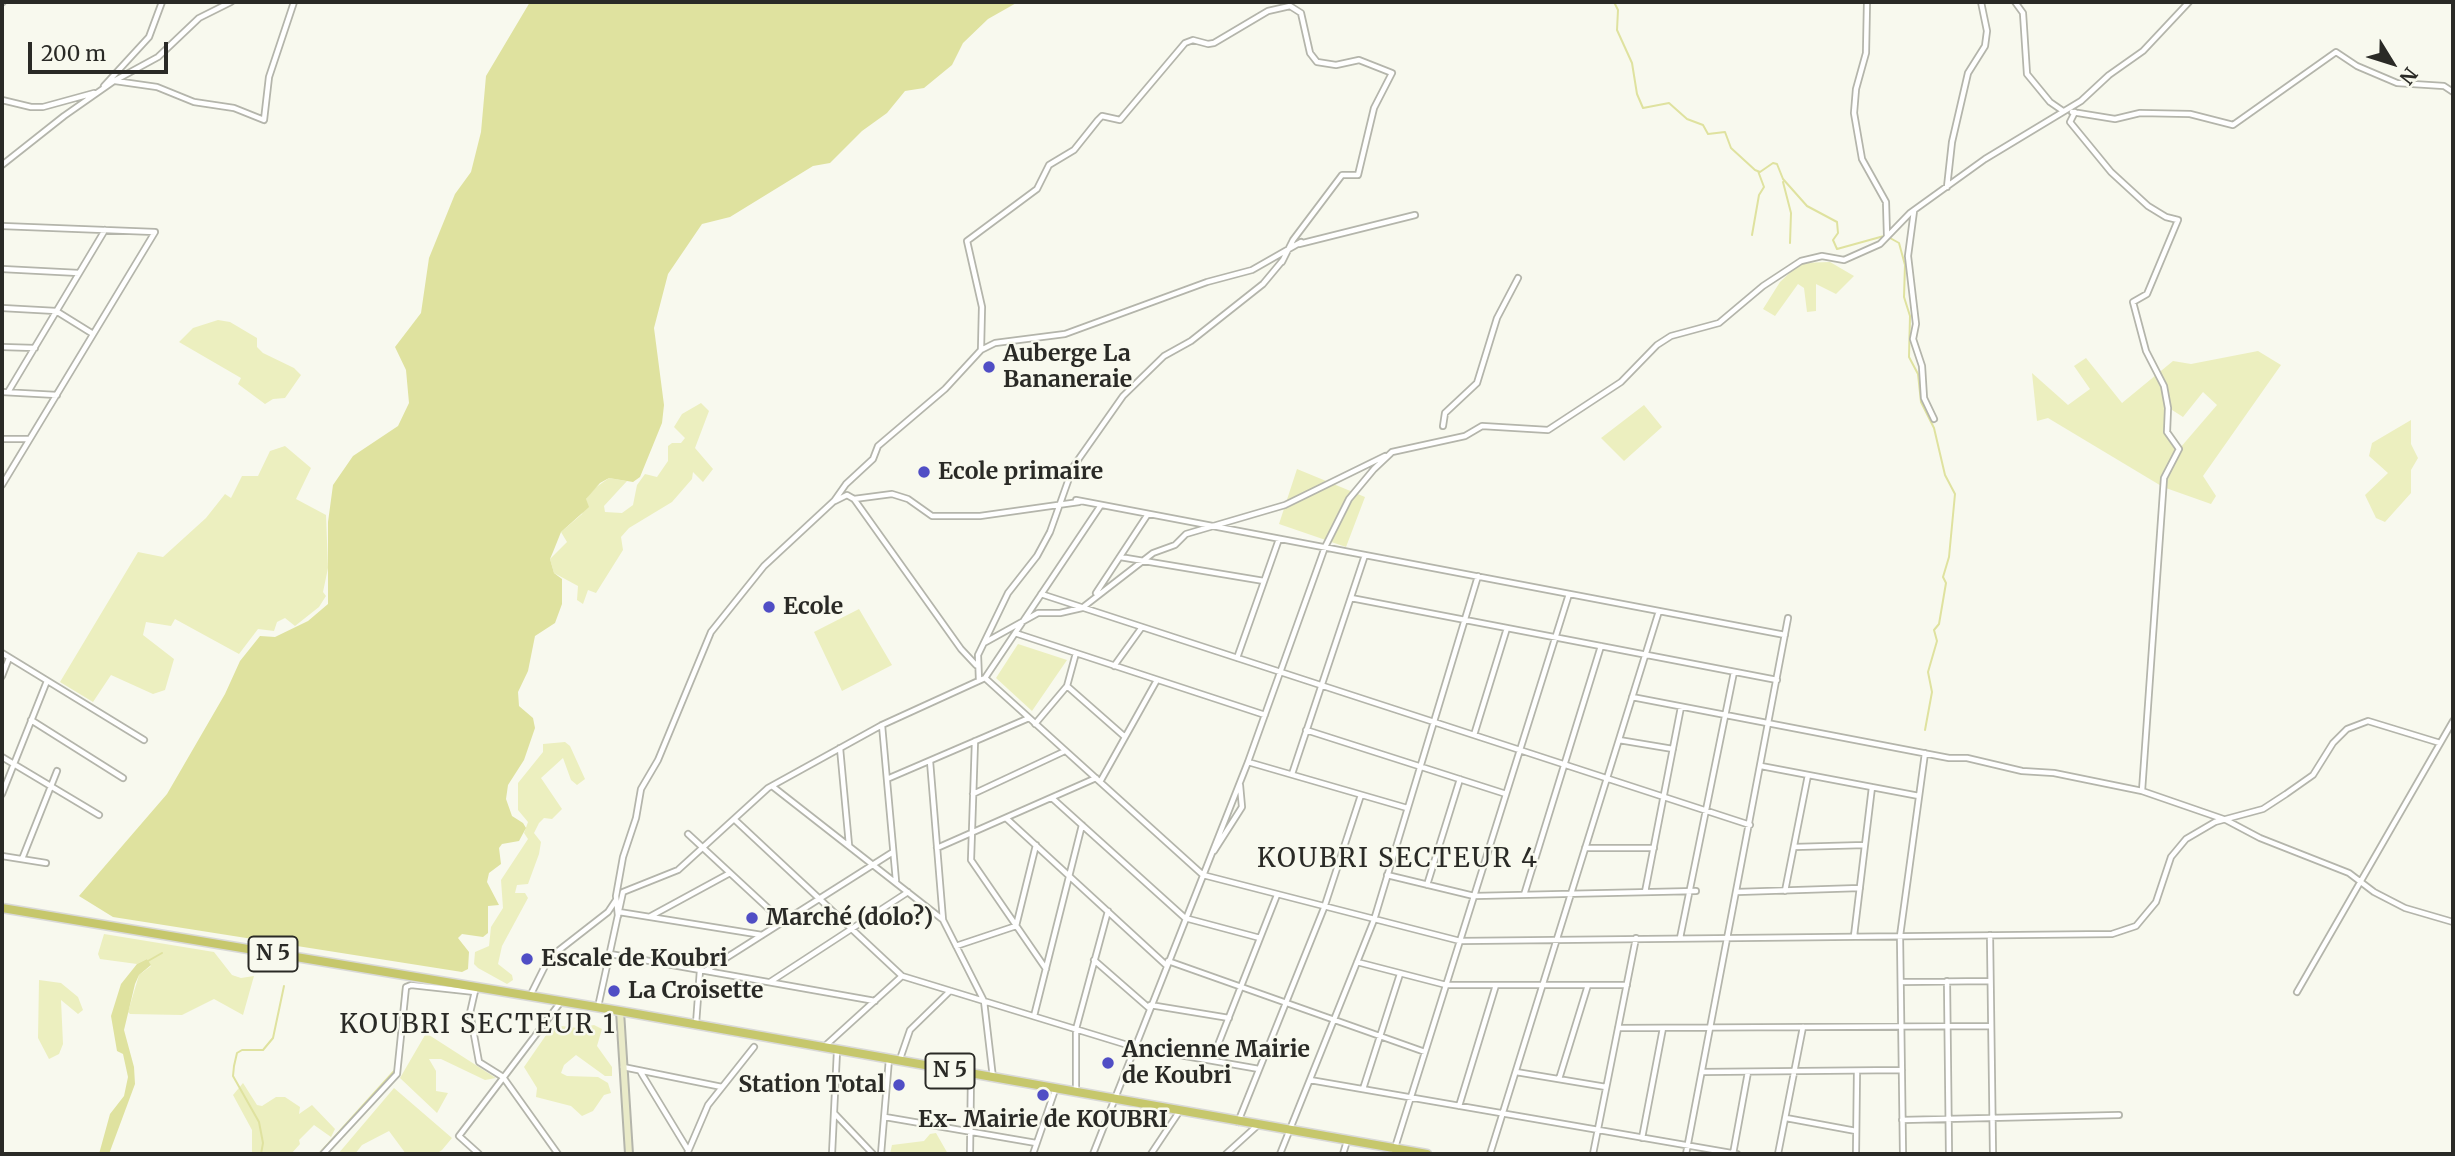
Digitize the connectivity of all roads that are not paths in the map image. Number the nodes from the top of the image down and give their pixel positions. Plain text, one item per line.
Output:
1 (162, 2) edge
2 (231, 2) edge
3 (293, 2) edge
4 (1867, 2) edge
5 (1982, 2) edge
6 (2015, 2) edge
7 (2189, 2) edge
8 (114, 81) junction
9 (98, 92) junction
10 (2453, 92) edge
11 (2, 100) edge
12 (2064, 111) junction
13 (2075, 112) junction
14 (2, 165) edge
15 (1947, 187) junction
16 (1914, 210) junction
17 (1415, 215) dead end
18 (2, 226) edge
19 (105, 230) junction
20 (1887, 236) junction
21 (1301, 242) junction
22 (1288, 250) junction
23 (1282, 262) junction
24 (2, 269) edge
25 (79, 273) junction
26 (1518, 278) dead end
27 (2, 308) edge
28 (56, 311) junction
29 (93, 334) junction
30 (2, 347) edge
31 (34, 348) junction
32 (981, 350) junction
33 (2, 392) edge
34 (8, 392) junction
35 (57, 395) junction
36 (1934, 419) dead end
37 (1443, 426) dead end
38 (2, 439) edge
39 (30, 439) junction
40 (1392, 452) junction
41 (2, 485) edge
42 (854, 499) junction
43 (834, 501) junction
44 (1101, 505) junction
45 (1058, 506) junction
46 (1148, 514) junction
47 (1214, 526) junction
48 (1279, 539) junction
49 (1325, 547) junction
50 (1365, 555) junction
51 (1120, 557) junction
52 (1145, 561) junction
53 (1478, 576) junction
54 (1264, 581) junction
55 (1041, 594) junction
56 (1569, 594) junction
57 (1351, 598) junction
58 (1091, 600) junction
59 (1084, 608) junction
60 (1659, 611) junction
61 (1025, 618) junction
62 (1788, 618) dead end
63 (1465, 620) junction
64 (1142, 627) junction
65 (1507, 628) junction
66 (1015, 633) junction
67 (1785, 635) junction
68 (1555, 637) junction
69 (984, 643) junction
70 (1601, 646) junction
71 (2, 653) edge
72 (1076, 653) junction
73 (1646, 655) junction
74 (9, 657) junction
75 (1237, 658) junction
76 (976, 665) junction
77 (1114, 666) junction
78 (1280, 672) junction
79 (1734, 672) junction
80 (2, 676) edge
81 (982, 679) junction
82 (1157, 680) junction
83 (1777, 680) junction
84 (47, 681) junction
85 (1067, 686) junction
86 (1321, 686) junction
87 (1632, 697) junction
88 (1681, 707) junction
89 (1265, 715) junction
90 (1725, 715) junction
91 (1028, 718) junction
92 (31, 720) junction
93 (2453, 721) edge
94 (1434, 722) junction
95 (1769, 723) junction
96 (1035, 724) junction
97 (882, 725) junction
98 (1307, 730) junction
99 (1474, 735) junction
100 (1125, 737) junction
101 (144, 740) dead end
102 (1619, 740) junction
103 (975, 741) junction
104 (2440, 743) junction
105 (840, 748) junction
106 (1673, 749) junction
107 (1520, 750) junction
108 (1065, 751) junction
109 (1925, 753) junction
110 (2, 757) edge
111 (930, 761) junction
112 (15, 762) junction
113 (1248, 762) junction
114 (1565, 765) junction
115 (1761, 766) junction
116 (1420, 767) junction
117 (57, 771) dead end
118 (1292, 774) junction
119 (1808, 775) junction
120 (123, 778) dead end
121 (887, 779) junction
122 (1460, 779) junction
123 (1607, 779) junction
124 (1098, 780) junction
125 (1239, 783) junction
126 (52, 785) junction
127 (772, 786) junction
128 (1872, 787) junction
129 (2142, 791) junction
130 (2, 794) edge
131 (973, 794) junction
132 (1506, 794) junction
133 (1361, 795) junction
134 (1919, 796) junction
135 (1664, 797) junction
136 (1052, 798) junction
137 (1408, 808) junction
138 (1706, 811) junction
139 (99, 815) dead end
140 (1006, 818) junction
141 (734, 819) junction
142 (2225, 820) junction
143 (1082, 825) junction
144 (1750, 825) junction
145 (972, 833) junction
146 (688, 834) dead end
147 (1036, 845) junction
148 (1865, 845) junction
149 (849, 846) junction
150 (1794, 847) junction
151 (702, 848) junction
152 (937, 848) junction
153 (1585, 848) junction
154 (1654, 848) junction
155 (893, 852) junction
156 (2, 856) edge
157 (1210, 857) junction
158 (22, 859) junction
159 (46, 863) dead end
160 (873, 865) junction
161 (730, 873) junction
162 (1203, 874) junction
163 (1387, 875) junction
164 (1070, 876) junction
165 (2361, 882) junction
166 (896, 883) junction
167 (1427, 885) junction
168 (1860, 888) junction
169 (1696, 891) dead end
170 (1785, 891) junction
171 (908, 892) junction
172 (1645, 892) junction
173 (1689, 892) junction
174 (1737, 892) junction
175 (1571, 894) junction
176 (1277, 895) junction
177 (1524, 895) junction
178 (622, 896) junction
179 (1474, 896) junction
180 (819, 899) junction
181 (616, 900) junction
182 (2, 908) edge
183 (1324, 908) junction
184 (1108, 911) junction
185 (618, 914) junction
186 (650, 917) junction
187 (1185, 918) junction
188 (943, 920) junction
189 (1374, 920) junction
190 (783, 922) junction
191 (2453, 922) edge
192 (1016, 926) junction
193 (851, 929) junction
194 (762, 935) junction
195 (1854, 936) junction
196 (1900, 936) junction
197 (1990, 936) junction
198 (1728, 937) junction
199 (1260, 938) junction
200 (1636, 938) junction
201 (1680, 938) junction
202 (1557, 940) junction
203 (1460, 941) junction
204 (956, 946) junction
205 (610, 954) junction
206 (1094, 960) junction
207 (1357, 962) junction
208 (1167, 963) junction
209 (1046, 969) junction
210 (703, 970) junction
211 (1400, 973) junction
212 (902, 976) junction
213 (1947, 981) junction
214 (1990, 981) junction
215 (769, 982) junction
216 (1901, 982) junction
217 (1446, 985) junction
218 (1496, 985) junction
219 (1543, 985) junction
220 (1588, 985) junction
221 (1627, 985) junction
222 (1241, 987) junction
223 (475, 989) junction
224 (950, 991) junction
225 (2297, 992) dead end
226 (530, 996) junction
227 (875, 1001) junction
228 (984, 1001) junction
229 (561, 1002) junction
230 (1286, 1003) junction
231 (1150, 1007) junction
232 (598, 1008) junction
233 (620, 1011) junction
234 (1034, 1016) junction
235 (1229, 1018) junction
236 (1334, 1020) junction
237 (696, 1025) junction
238 (1947, 1026) junction
239 (1991, 1026) junction
240 (1804, 1027) junction
241 (1901, 1027) junction
242 (1618, 1028) junction
243 (1663, 1028) junction
244 (1711, 1028) junction
245 (1076, 1029) junction
246 (1380, 1036) junction
247 (754, 1047) dead end
248 (824, 1047) junction
249 (1134, 1047) junction
250 (837, 1050) junction
251 (1425, 1052) junction
252 (889, 1059) junction
253 (900, 1061) junction
254 (1212, 1061) junction
255 (622, 1067) junction
256 (1259, 1069) junction
257 (639, 1070) junction
258 (1857, 1070) junction
259 (1902, 1070) junction
260 (1795, 1071) junction
261 (1516, 1072) junction
262 (1702, 1072) junction
263 (1748, 1072) junction
264 (971, 1074) junction
265 (503, 1077) junction
266 (993, 1079) junction
267 (1559, 1079) junction
268 (1310, 1080) junction
269 (722, 1087) junction
270 (1606, 1087) junction
271 (1055, 1090) junction
272 (1363, 1090) junction
273 (1076, 1094) junction
274 (1411, 1098) junction
275 (1113, 1100) junction
276 (1459, 1106) junction
277 (1180, 1112) junction
278 (834, 1114) junction
279 (1503, 1114) junction
280 (2119, 1115) dead end
281 (885, 1117) junction
282 (1786, 1118) junction
283 (1993, 1118) junction
284 (1949, 1119) junction
285 (1902, 1120) junction
286 (1238, 1122) junction
287 (1258, 1125) junction
288 (1598, 1130) junction
289 (1290, 1131) junction
290 (1856, 1131) junction
291 (971, 1132) junction
292 (1642, 1138) junction
293 (1347, 1141) junction
294 (1036, 1143) junction
295 (1688, 1146) junction
296 (1394, 1152) edge
297 (687, 1153) edge
298 (323, 1154) edge
299 (479, 1154) edge
300 (558, 1154) edge
301 (629, 1154) edge
302 (832, 1154) edge
303 (873, 1154) edge
304 (881, 1154) edge
305 (971, 1154) edge
306 (1033, 1154) edge
307 (1093, 1154) edge
308 (1151, 1154) edge
309 (1226, 1154) edge
310 (1280, 1154) edge
311 (1343, 1154) edge
312 (1427, 1154) edge
313 (1490, 1154) edge
314 (1593, 1154) edge
315 (1686, 1154) edge
316 (1735, 1154) edge
317 (1778, 1154) edge
318 (1856, 1154) edge
319 (1903, 1154) edge
320 (1949, 1154) edge
321 (1993, 1154) edge

1 - 9 street
2 - 8 street
3 - 8 street
4 - 20 street
5 - 15 street
6 - 12 street
7 - 12 street
8 - 9 street
9 - 11 street
9 - 14 street
10 - 13 street
12 - 13 street
12 - 15 street
13 - 129 street
15 - 16 street
16 - 20 street
16 - 36 street
17 - 21 street
18 - 19 street
19 - 25 street
19 - 29 street
20 - 40 street
21 - 22 street
21 - 23 street
22 - 23 street
22 - 32 street
22 - 32 street
23 - 45 street
24 - 25 street
25 - 28 street
26 - 37 street
27 - 28 street
28 - 29 street
28 - 31 street
29 - 35 street
30 - 31 street
31 - 34 street
32 - 43 street
33 - 34 street
34 - 35 street
35 - 39 street
38 - 39 street
39 - 41 street
40 - 47 street
40 - 49 street
42 - 43 street
42 - 45 street
42 - 76 street
43 - 181 street
44 - 45 street
44 - 46 street
44 - 55 street
45 - 69 street
46 - 47 street
46 - 51 street
47 - 48 street
47 - 52 street
48 - 49 street
48 - 54 street
49 - 50 street
49 - 78 street
50 - 53 street
50 - 57 street
51 - 52 street
51 - 58 street
52 - 54 street
52 - 58 street
53 - 56 street
53 - 63 street
54 - 75 street
55 - 59 street
55 - 61 street
56 - 60 street
56 - 68 street
57 - 63 street
57 - 86 street
58 - 59 street
59 - 61 street
59 - 64 street
60 - 67 street
60 - 73 street
61 - 66 street
61 - 69 street
62 - 67 street
63 - 65 street
63 - 94 street
64 - 75 street
64 - 77 street
65 - 68 street
65 - 99 street
66 - 72 street
66 - 81 street
67 - 83 street
68 - 70 street
68 - 107 street
69 - 76 street
70 - 73 street
70 - 114 street
71 - 74 street
72 - 77 street
72 - 85 street
73 - 79 street
73 - 87 street
74 - 80 street
74 - 84 street
75 - 78 street
76 - 81 street
77 - 82 street
78 - 86 street
78 - 89 street
79 - 83 street
79 - 90 street
81 - 91 street
81 - 97 street
82 - 89 street
82 - 100 street
83 - 95 street
84 - 92 street
84 - 101 street
85 - 96 street
85 - 100 street
86 - 94 street
86 - 98 street
87 - 88 street
87 - 102 street
88 - 90 street
88 - 106 street
89 - 113 street
90 - 95 street
90 - 138 street
91 - 96 street
91 - 103 street
92 - 112 street
92 - 120 street
93 - 104 street
94 - 99 street
94 - 116 street
95 - 109 street
95 - 115 street
96 - 108 street
97 - 105 street
97 - 121 street
98 - 116 street
98 - 118 street
99 - 107 street
100 - 124 street
102 - 106 street
102 - 123 street
103 - 111 street
103 - 131 street
104 - 142 street
104 - 165 street
105 - 127 street
105 - 149 street
106 - 135 street
107 - 114 street
107 - 132 street
108 - 124 street
108 - 131 street
109 - 129 street
109 - 134 street
110 - 112 street
111 - 121 street
111 - 152 street
112 - 126 street
112 - 130 street
113 - 118 street
113 - 125 street
114 - 123 street
114 - 177 street
115 - 119 street
115 - 144 street
116 - 122 street
116 - 137 street
117 - 126 street
118 - 133 street
119 - 128 street
119 - 150 street
121 - 155 street
122 - 132 street
122 - 167 street
123 - 135 street
123 - 153 street
124 - 136 street
124 - 162 street
125 - 157 street
125 - 157 street
126 - 139 street
126 - 158 street
127 - 141 street
127 - 149 street
128 - 134 street
128 - 148 street
129 - 142 street
131 - 145 street
132 - 179 street
133 - 137 street
133 - 183 street
134 - 196 street
135 - 138 street
135 - 154 street
136 - 140 street
136 - 143 street
137 - 163 street
138 - 144 street
138 - 173 street
140 - 145 street
140 - 147 street
141 - 151 street
141 - 180 street
142 - 165 street
142 - 197 street
143 - 164 street
143 - 187 street
144 - 174 street
145 - 152 street
145 - 192 street
146 - 151 street
147 - 164 street
147 - 192 street
148 - 150 street
148 - 168 street
149 - 160 street
150 - 170 street
151 - 161 street
151 - 178 street
152 - 188 street
153 - 154 street
153 - 175 street
154 - 172 street
155 - 160 street
155 - 166 street
156 - 158 street
157 - 162 street
158 - 159 street
160 - 166 street
160 - 180 street
161 - 186 street
161 - 190 street
162 - 176 street
162 - 187 street
163 - 167 street
163 - 189 street
164 - 184 street
164 - 209 street
165 - 191 street
165 - 225 street
166 - 171 street
167 - 179 street
168 - 170 street
168 - 195 street
169 - 173 street
170 - 174 street
171 - 188 street
171 - 193 street
172 - 173 street
172 - 175 street
173 - 201 street
174 - 198 street
175 - 177 street
175 - 202 street
176 - 183 street
176 - 199 street
177 - 179 street
178 - 181 street
178 - 185 street
179 - 203 street
180 - 190 street
180 - 193 street
181 - 185 street
181 - 226 street
182 - 223 highway, N 5
183 - 189 street
183 - 230 street
184 - 206 street
184 - 208 street
185 - 186 street
185 - 205 street
186 - 194 street
187 - 199 street
187 - 208 street
188 - 204 street
189 - 203 street
189 - 207 street
190 - 194 street
192 - 204 street
192 - 209 street
193 - 212 street
193 - 215 street
194 - 210 street
195 - 196 street
195 - 198 street
196 - 197 street
196 - 216 street
197 - 214 street
198 - 201 street
198 - 244 street
199 - 222 street
200 - 201 street
200 - 202 street
200 - 221 street
202 - 203 street
202 - 219 street
203 - 217 street
204 - 228 street
205 - 210 street
205 - 232 street
206 - 231 street
206 - 245 street
207 - 211 street
207 - 236 street
208 - 222 street
208 - 231 street
209 - 234 street
210 - 215 street
210 - 237 street
211 - 217 street
211 - 246 street
212 - 224 street
212 - 227 street
213 - 214 street
213 - 216 street
213 - 238 street
214 - 239 street
215 - 227 street
216 - 241 street
217 - 218 street
217 - 251 street
218 - 219 street
218 - 276 street
219 - 220 street
219 - 261 street
220 - 221 street
220 - 267 street
221 - 242 street
222 - 230 street
222 - 235 street
223 - 226 highway, N 5
223 - 265 street
223 - 298 street
224 - 228 street
224 - 253 street
226 - 229 highway, N 5
227 - 248 street
228 - 234 street
228 - 266 street
229 - 232 highway, N 5
229 - 265 street
230 - 236 street
230 - 256 street
231 - 235 street
231 - 249 street
232 - 233 highway, N 5
233 - 237 highway, N 5
233 - 255 main road
234 - 245 street
235 - 254 street
236 - 246 street
236 - 268 street
237 - 248 highway, N 5
238 - 239 street
238 - 241 street
238 - 284 street
239 - 283 street
240 - 241 street
240 - 244 street
240 - 260 street
241 - 259 street
242 - 243 street
242 - 270 street
243 - 244 street
243 - 292 street
244 - 262 street
245 - 249 street
245 - 273 street
246 - 251 street
246 - 272 street
247 - 269 street
248 - 250 highway, N 5
249 - 254 street
249 - 275 street
250 - 252 highway, N 5
250 - 278 street
251 - 274 street
252 - 253 highway, N 5
252 - 281 street
253 - 264 highway, N 5
254 - 256 street
255 - 257 street
255 - 301 main road
256 - 286 street
257 - 269 street
257 - 297 street
258 - 259 street
258 - 260 street
258 - 290 street
259 - 285 street
260 - 263 street
260 - 282 street
261 - 267 street
261 - 279 street
262 - 263 street
262 - 295 street
263 - 316 street
264 - 266 highway, N 5
264 - 291 street
265 - 299 street
265 - 300 street
266 - 271 highway, N 5
267 - 270 street
268 - 272 street
268 - 289 street
269 - 297 street
270 - 288 street
271 - 273 highway, N 5
271 - 294 street
272 - 274 street
273 - 275 highway, N 5
274 - 276 street
274 - 296 street
275 - 277 highway, N 5
275 - 307 street
276 - 279 street
277 - 286 highway, N 5
277 - 308 street
278 - 302 street
278 - 303 street
279 - 288 street
279 - 313 street
280 - 283 street
281 - 291 street
281 - 304 street
282 - 290 street
282 - 317 street
283 - 284 street
283 - 321 street
284 - 285 street
284 - 320 street
285 - 319 street
286 - 287 highway, N 5
287 - 289 highway, N 5
287 - 309 street
288 - 292 street
288 - 314 street
289 - 293 highway, N 5
289 - 310 street
290 - 318 street
291 - 294 street
291 - 305 street
292 - 295 street
293 - 296 highway, N 5
293 - 311 street
294 - 306 street
295 - 315 street
295 - 316 street
296 - 312 highway, N 5

